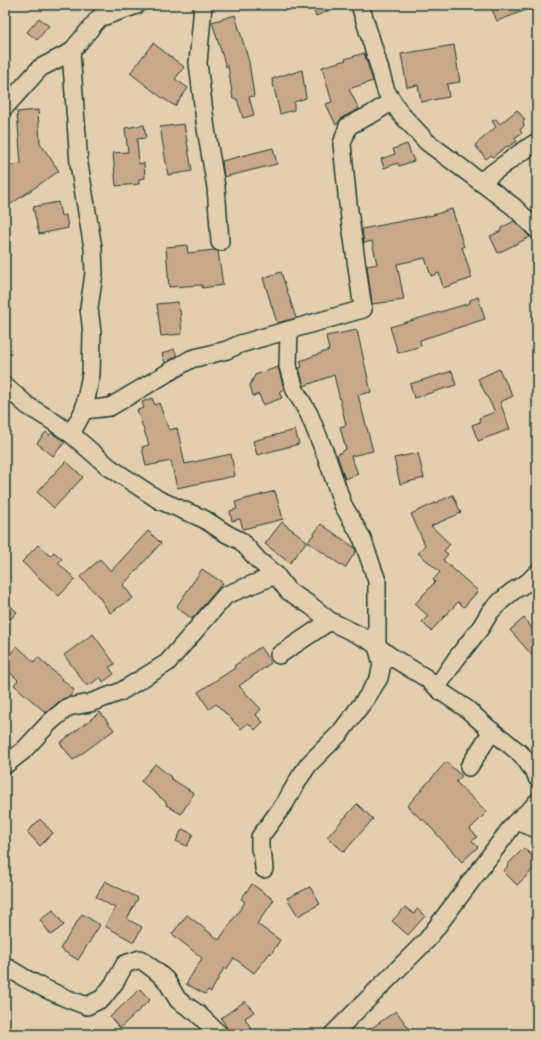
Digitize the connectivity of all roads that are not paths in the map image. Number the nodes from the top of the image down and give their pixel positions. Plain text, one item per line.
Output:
1 (137, 5) edge
2 (203, 5) edge
3 (360, 5) edge
4 (71, 52) junction
5 (392, 101) junction
6 (5, 107) edge
7 (537, 142) edge
8 (480, 182) junction
9 (537, 230) edge
10 (220, 242) dead end
11 (289, 330) junction
12 (5, 386) edge
13 (84, 410) junction
14 (71, 434) junction
15 (276, 575) junction
16 (536, 576) edge
17 (330, 621) junction
18 (377, 646) junction
19 (278, 655) dead end
20 (437, 687) junction
21 (492, 731) junction
22 (5, 765) edge
23 (469, 768) dead end
24 (537, 778) edge
25 (537, 802) edge
26 (517, 821) junction
27 (537, 829) edge
28 (264, 869) dead end
29 (5, 966) edge
30 (219, 1034) edge
31 (333, 1034) edge

1 - 4 street
2 - 10 street
3 - 5 street
4 - 6 street
4 - 13 street
5 - 8 street
5 - 11 street
7 - 8 street
8 - 9 street
11 - 13 street
11 - 18 street
12 - 14 street
13 - 14 street
14 - 15 street
15 - 17 street
15 - 22 street
16 - 20 street
17 - 18 street
17 - 19 street
18 - 20 street
18 - 28 street
20 - 21 street
21 - 23 street
21 - 24 street
25 - 26 street
26 - 27 street
26 - 31 street
29 - 30 street

